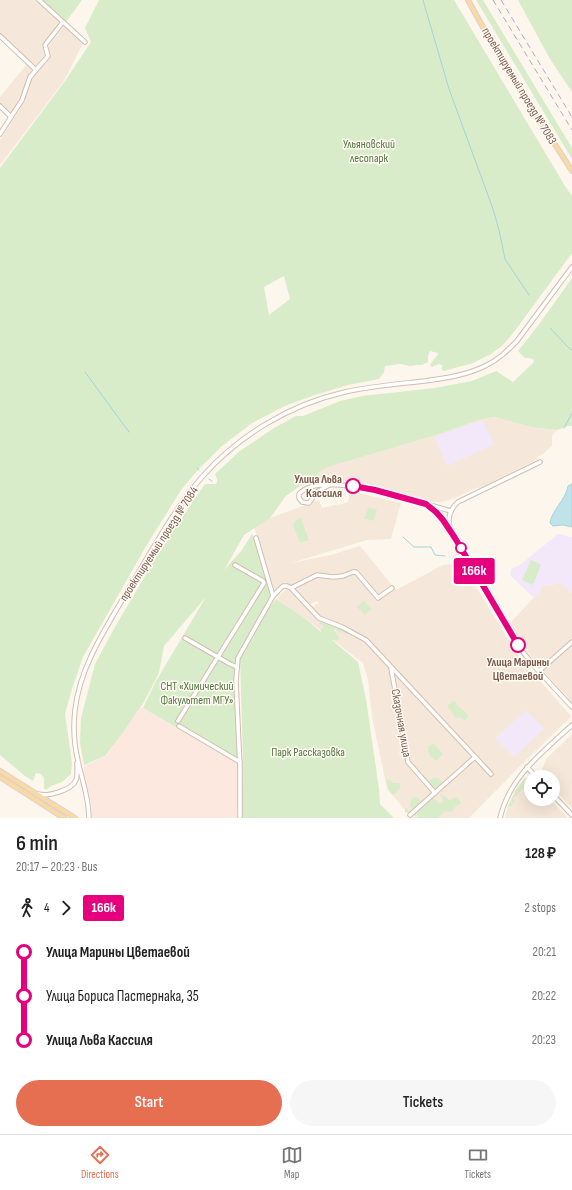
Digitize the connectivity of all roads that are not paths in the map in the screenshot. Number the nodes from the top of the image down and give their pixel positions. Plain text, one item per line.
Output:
1 (39, 0) edge
2 (468, 0) edge
3 (63, 22) junction
4 (0, 36) edge
5 (85, 42) dead end
6 (36, 70) junction
7 (0, 106) edge
8 (11, 117) junction
9 (0, 134) edge
10 (572, 172) edge
11 (572, 268) edge
12 (540, 462) dead end
13 (329, 485) junction
14 (451, 511) junction
15 (256, 538) dead end
16 (235, 564) dead end
17 (291, 588) junction
18 (392, 588) dead end
19 (273, 596) junction
20 (185, 638) dead end
21 (572, 642) edge
22 (218, 657) junction
23 (236, 666) junction
24 (391, 666) junction
25 (539, 671) junction
26 (572, 707) edge
27 (178, 721) dead end
28 (572, 725) edge
29 (179, 726) dead end
30 (475, 757) junction
31 (77, 758) junction
32 (240, 762) junction
33 (527, 767) junction
34 (530, 770) edge
35 (0, 771) edge
36 (491, 774) dead end
37 (0, 777) edge
38 (34, 792) junction
39 (435, 793) junction
40 (560, 802) edge
41 (572, 815) edge
42 (410, 816) dead end
43 (64, 818) edge
44 (75, 818) edge
45 (89, 818) edge
46 (240, 818) edge
47 (500, 818) edge

1 - 3 street
2 - 10 main road, проектируемый проезд № 7083
3 - 5 street
3 - 6 street
4 - 6 street
6 - 8 street
7 - 8 street
8 - 9 street
11 - 31 street, проектируемый проезд № 7084
12 - 14 street
13 - 13 street
13 - 14 street
14 - 25 street
15 - 19 street
16 - 22 street
17 - 18 street
17 - 19 street
17 - 24 street, Сказочная улица
19 - 23 street
20 - 22 street
21 - 25 street
22 - 23 street
22 - 27 street
23 - 32 street
24 - 30 street, Сказочная улица
24 - 39 street, Сказочная улица
25 - 26 street
28 - 33 street
29 - 32 street
30 - 36 street, Сказочная улица
30 - 39 street
31 - 38 street, проектируемый проезд № 7084
31 - 45 street, проектируемый проезд № 7084
32 - 46 street
33 - 34 street
33 - 47 street
35 - 38 main road
37 - 43 main road
38 - 44 main road
39 - 42 street
40 - 41 street

